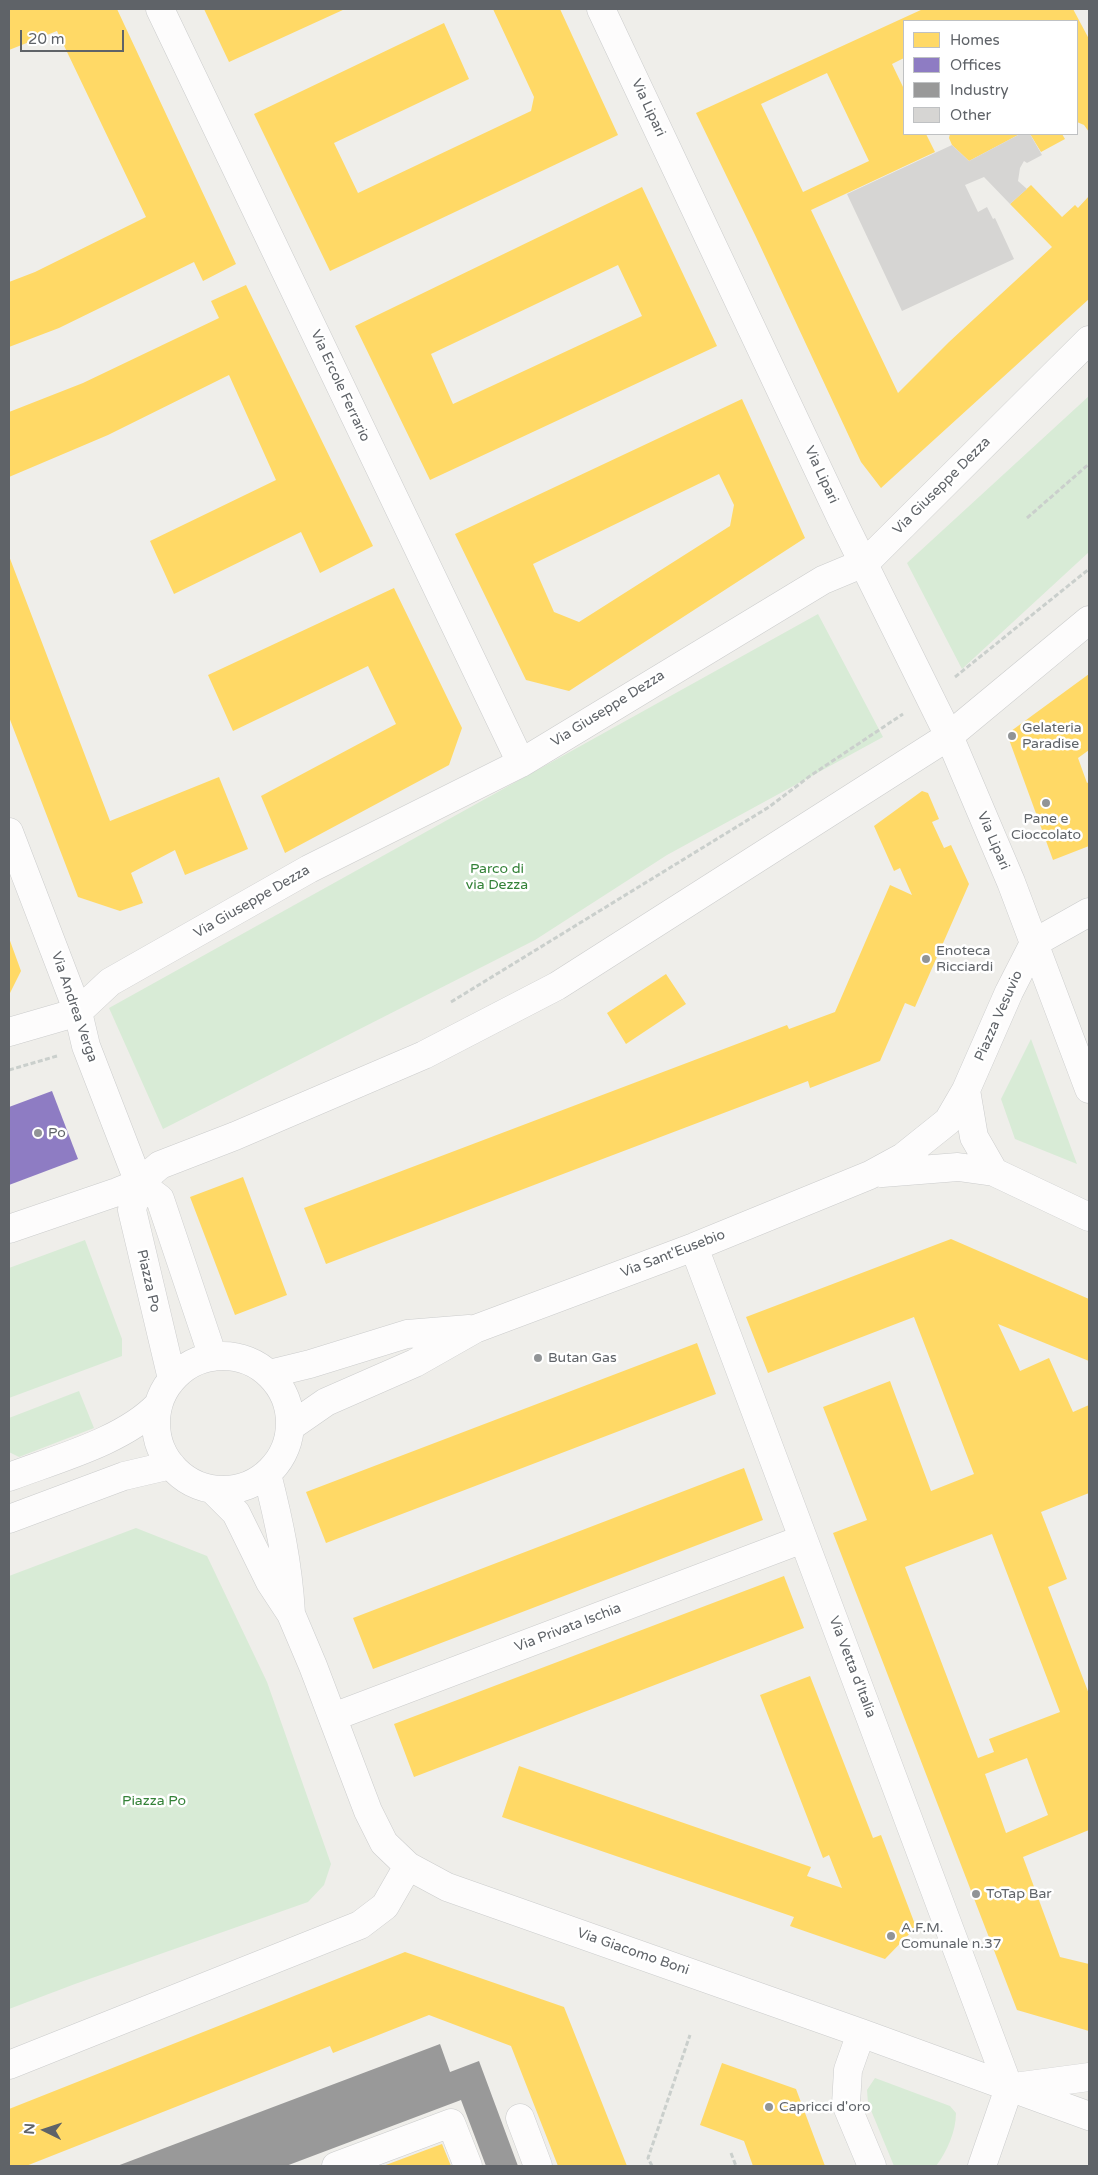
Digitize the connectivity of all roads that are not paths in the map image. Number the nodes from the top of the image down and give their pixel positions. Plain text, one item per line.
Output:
1 (160, 9) edge
2 (601, 9) edge
3 (1089, 340) edge
4 (863, 562) junction
5 (1089, 620) edge
6 (949, 736) junction
7 (521, 763) junction
8 (9, 832) edge
9 (1089, 912) edge
10 (1034, 943) junction
11 (78, 1012) junction
12 (9, 1032) edge
13 (1089, 1089) edge
14 (966, 1090) junction
15 (994, 1172) junction
16 (870, 1175) junction
17 (140, 1183) junction
18 (1089, 1218) edge
19 (9, 1229) edge
20 (694, 1247) junction
21 (475, 1329) junction
22 (213, 1356) junction
23 (269, 1374) junction
24 (172, 1379) junction
25 (158, 1405) junction
26 (290, 1427) junction
27 (171, 1465) junction
28 (267, 1474) junction
29 (9, 1477) edge
30 (214, 1490) junction
31 (9, 1519) edge
32 (803, 1539) junction
33 (291, 1614) junction
34 (333, 1717) junction
35 (408, 1866) junction
36 (861, 2033) junction
37 (9, 2065) edge
38 (1089, 2077) edge
39 (1009, 2088) junction
40 (1089, 2116) edge
41 (520, 2118) dead end
42 (336, 2166) edge
43 (468, 2166) edge
44 (538, 2166) edge
45 (872, 2166) edge
46 (982, 2166) edge

1 - 7 street, Via Ercole Ferrario
2 - 4 street, Via Lipari
3 - 4 street, Via Giuseppe Dezza
4 - 6 street, Via Lipari
4 - 7 street, Via Giuseppe Dezza
5 - 6 street
6 - 10 street, Via Lipari
6 - 17 street
7 - 11 street, Via Giuseppe Dezza
8 - 11 street, Via Andrea Verga
9 - 10 street
10 - 13 street, Piazza Vesuvio
10 - 14 street, Piazza Vesuvio
11 - 12 street
11 - 17 street, Via Andrea Verga
14 - 15 street
14 - 16 street, Piazza Vesuvio
15 - 16 street
15 - 18 street
16 - 20 street, Via Sant'Eusebio
17 - 19 street
17 - 22 street
17 - 24 street, Piazza Po
20 - 21 street, Via Sant'Eusebio
20 - 32 street, Via Vetta d'Italia
21 - 23 street, Via Sant'Eusebio
21 - 26 street, Via Sant'Eusebio
22 - 23 street
22 - 24 street
23 - 26 street
24 - 25 street
25 - 27 street
25 - 29 street
26 - 28 street
27 - 30 street
27 - 31 street
28 - 30 street
28 - 33 street
30 - 33 street
32 - 34 street, Via Privata Ischia
32 - 39 street, Via Vetta d'Italia
33 - 34 street
34 - 35 street
35 - 36 street, Via Giacomo Boni
35 - 37 street
36 - 39 street, Via Giacomo Boni
36 - 45 street
38 - 39 street, Via Giacomo Boni
39 - 40 street, Via Giacomo Boni
39 - 46 street
41 - 44 street
42 - 43 street

